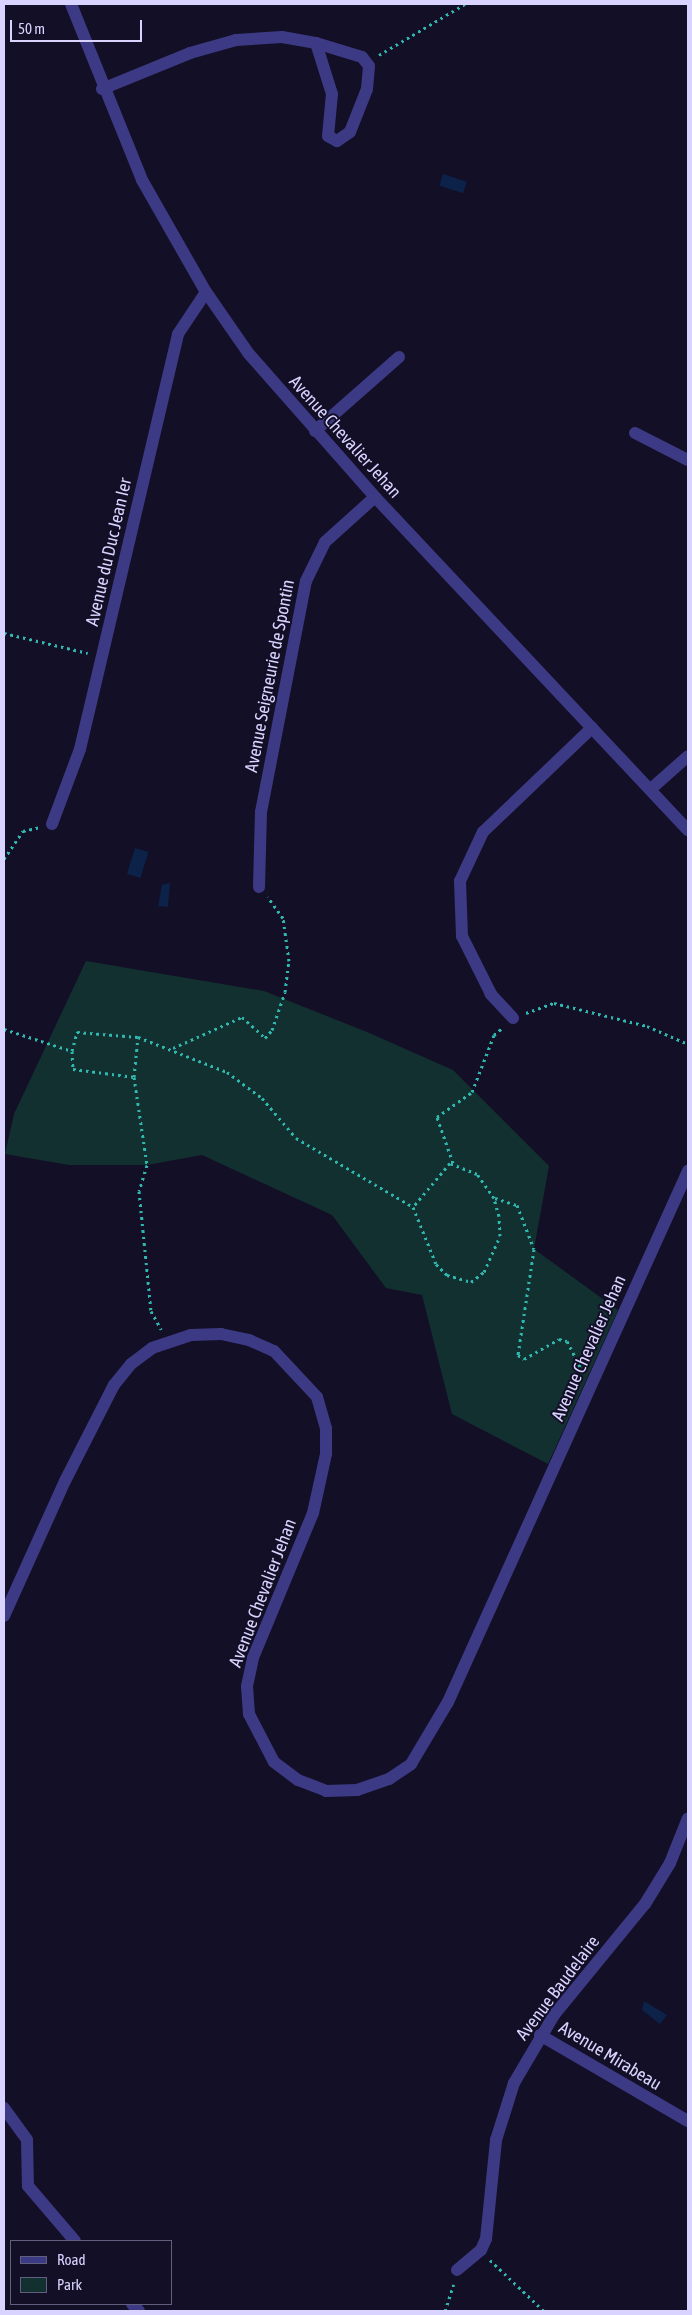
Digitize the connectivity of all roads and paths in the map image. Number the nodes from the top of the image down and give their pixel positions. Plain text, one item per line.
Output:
1 (71, 4) edge
2 (465, 4) edge
3 (316, 43) junction
4 (367, 62) junction
5 (102, 89) junction
6 (206, 292) junction
7 (399, 357) dead end
8 (315, 431) junction
9 (635, 433) dead end
10 (688, 460) edge
11 (375, 496) junction
12 (4, 633) edge
13 (102, 656) junction
14 (592, 728) junction
15 (688, 756) edge
16 (652, 788) junction
17 (52, 824) joint
18 (688, 830) edge
19 (4, 860) edge
20 (259, 888) joint
21 (513, 1018) junction
22 (4, 1028) edge
23 (138, 1037) junction
24 (688, 1044) edge
25 (173, 1048) junction
26 (72, 1050) junction
27 (134, 1077) junction
28 (453, 1163) junction
29 (688, 1171) edge
30 (494, 1198) junction
31 (413, 1207) junction
32 (167, 1341) junction
33 (596, 1377) junction
34 (4, 1616) edge
35 (688, 1818) edge
36 (540, 2035) junction
37 (4, 2108) edge
38 (688, 2122) edge
39 (74, 2240) edge
40 (482, 2250) junction
41 (457, 2270) joint
42 (444, 2311) edge
43 (544, 2311) edge

1 - 5 street, Avenue Chevalier Jehan
2 - 4 path
3 - 4 street
3 - 4 street
3 - 5 street
5 - 6 street, Avenue Chevalier Jehan
6 - 8 street, Avenue Chevalier Jehan
6 - 13 street, Avenue du Duc Jean Ier
7 - 8 street
8 - 11 street, Avenue Chevalier Jehan
9 - 10 street
11 - 14 street, Avenue Chevalier Jehan
11 - 20 street, Avenue Seigneurie de Spontin
12 - 13 path
13 - 17 street, Avenue du Duc Jean Ier
14 - 16 street, Avenue Chevalier Jehan
14 - 21 street
15 - 16 street
16 - 18 street, Avenue Chevalier Jehan
17 - 19 path
20 - 25 path
21 - 24 path
21 - 28 path
22 - 26 path
23 - 25 path
23 - 26 path
23 - 27 path
25 - 31 path
26 - 27 path
27 - 32 path
28 - 30 path
28 - 31 path
29 - 33 street, Avenue Chevalier Jehan
30 - 31 path
30 - 33 path
32 - 33 street, Avenue Chevalier Jehan
32 - 34 street, Avenue Chevalier Jehan
35 - 36 street, Avenue Baudelaire
36 - 38 street, Avenue Mirabeau
36 - 40 street, Avenue Baudelaire
37 - 39 street
40 - 41 street
40 - 43 path
41 - 42 path

